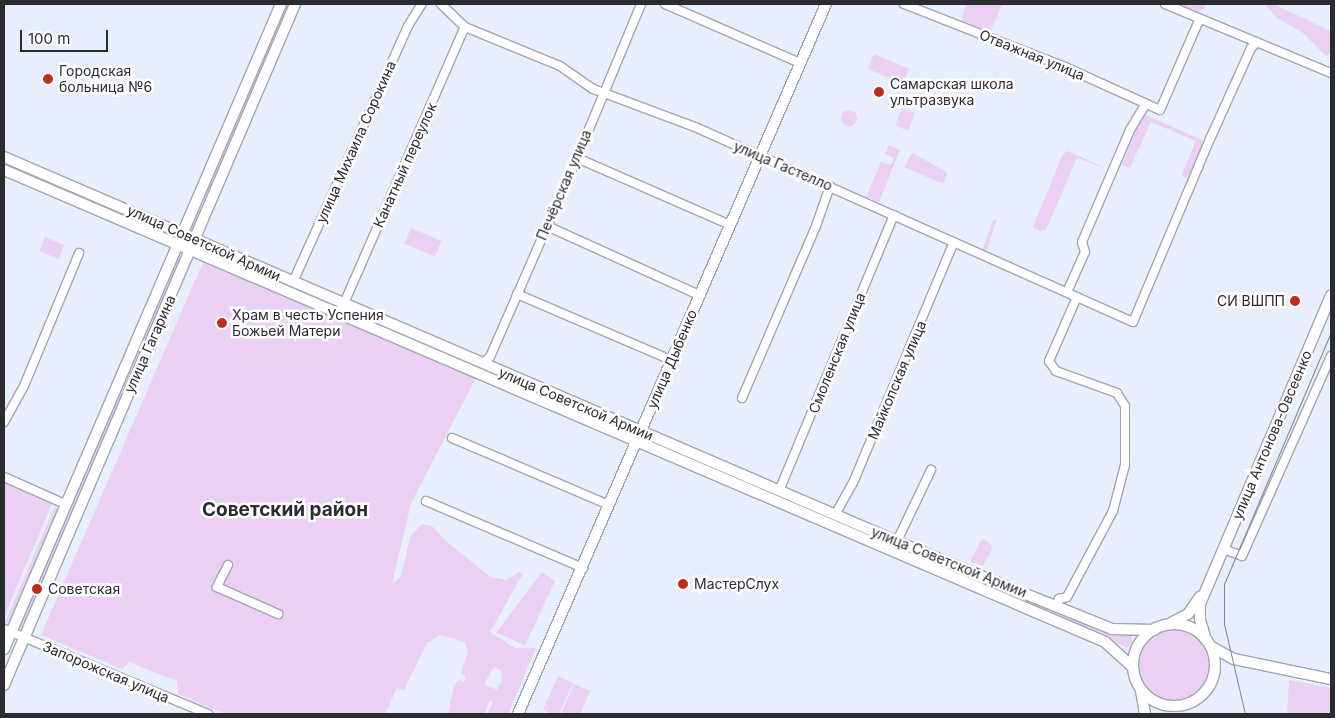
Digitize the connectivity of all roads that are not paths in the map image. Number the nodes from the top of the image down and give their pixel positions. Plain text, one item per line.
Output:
1 (281, 4) edge
2 (295, 4) edge
3 (422, 4) edge
4 (441, 4) edge
5 (641, 4) edge
6 (665, 4) edge
7 (826, 4) edge
8 (904, 4) edge
9 (1165, 4) edge
10 (1200, 18) junction
11 (465, 26) junction
12 (1257, 42) junction
13 (800, 63) junction
14 (1331, 73) edge
15 (603, 92) junction
16 (1146, 103) junction
17 (760, 156) junction
18 (4, 157) edge
19 (577, 158) junction
20 (18, 163) junction
21 (9, 172) edge
22 (830, 186) junction
23 (198, 197) junction
24 (211, 203) junction
25 (894, 215) junction
26 (730, 225) junction
27 (547, 226) junction
28 (181, 233) junction
29 (196, 239) junction
30 (954, 242) junction
31 (176, 244) junction
32 (191, 251) junction
33 (80, 253) dead end
34 (293, 282) junction
35 (1067, 292) junction
36 (517, 294) junction
37 (699, 295) junction
38 (1077, 296) junction
39 (1331, 296) edge
40 (344, 304) junction
41 (339, 314) junction
42 (1331, 356) edge
43 (671, 360) junction
44 (483, 363) junction
45 (478, 374) junction
46 (742, 398) dead end
47 (4, 422) edge
48 (638, 436) junction
49 (452, 438) dead end
50 (931, 470) dead end
51 (4, 478) edge
52 (779, 491) junction
53 (426, 501) dead end
54 (65, 504) junction
55 (610, 505) junction
56 (835, 515) junction
57 (895, 546) junction
58 (1223, 549) junction
59 (228, 565) dead end
60 (583, 568) junction
61 (1212, 574) junction
62 (983, 576) junction
63 (979, 587) junction
64 (1056, 606) junction
65 (278, 614) dead end
66 (1164, 625) junction
67 (1154, 630) junction
68 (7, 631) edge
69 (1204, 637) junction
70 (24, 638) junction
71 (1212, 648) junction
72 (4, 649) edge
73 (1234, 659) junction
74 (1133, 667) junction
75 (1215, 675) junction
76 (1331, 679) edge
77 (4, 685) edge
78 (1141, 690) junction
79 (1181, 706) junction
80 (208, 714) edge
81 (518, 714) edge
82 (1145, 714) edge
83 (1160, 714) edge

1 - 23 main road, улица Гагарина
2 - 24 main road, улица Гагарина
3 - 34 street, улица Михаила Сорокина
4 - 11 street, улица Гастелло
5 - 15 street, Печёрская улица
6 - 13 street
7 - 13 main road, улица Дыбенко
8 - 16 street, Отважная улица
9 - 10 street
10 - 12 street
10 - 16 street, Отважная улица
11 - 15 street, улица Гастелло
11 - 40 street, Канатный переулок
12 - 14 street
12 - 38 street, улица Гастелло
13 - 17 main road, улица Дыбенко
15 - 17 street, улица Гастелло
15 - 19 street, Печёрская улица
16 - 35 street
17 - 22 street, улица Гастелло
17 - 26 main road, улица Дыбенко
18 - 20 main road, улица Советской Армии
19 - 26 street
19 - 27 street, Печёрская улица
20 - 21 main road
20 - 28 main road, улица Советской Армии
21 - 31 main road, улица Советской Армии
22 - 25 street, улица Гастелло
22 - 46 street
23 - 24 main road
23 - 28 main road, улица Гагарина
24 - 29 main road, улица Гагарина
25 - 30 street, улица Гастелло
25 - 52 street, Смоленская улица
26 - 37 main road, улица Дыбенко
27 - 36 street, Печёрская улица
27 - 37 street
28 - 29 main road, улица Советской Армии
28 - 31 main road, улица Гагарина
29 - 32 main road, улица Гагарина
29 - 34 main road, улица Советской Армии
30 - 35 street, улица Гастелло
30 - 56 street, Майкопская улица
31 - 32 main road, улица Советской Армии
31 - 54 main road, улица Гагарина
32 - 41 main road, улица Советской Армии
32 - 70 main road, улица Гагарина
33 - 47 street
34 - 40 main road, улица Советской Армии
35 - 38 street, улица Гастелло
36 - 43 street
36 - 44 street, Печёрская улица
37 - 43 main road, улица Дыбенко
38 - 64 street
39 - 58 main road, улица Антонова-Овсеенко
40 - 41 street, Канатный переулок
40 - 44 main road, улица Советской Армии
41 - 45 main road, улица Советской Армии
42 - 58 street
43 - 48 main road, улица Дыбенко
44 - 45 main road
44 - 48 main road, улица Советской Армии
45 - 48 main road, улица Советской Армии
48 - 52 main road, улица Советской Армии
48 - 55 main road, улица Дыбенко
48 - 57 main road, улица Советской Армии
49 - 55 street
50 - 57 street
51 - 54 street
52 - 56 main road, улица Советской Армии
53 - 60 street
54 - 68 main road, улица Гагарина
55 - 60 main road, улица Дыбенко
56 - 57 main road, улица Советской Армии
57 - 62 main road, улица Советской Армии
57 - 63 main road, улица Советской Армии
58 - 61 main road, улица Антонова-Овсеенко
59 - 65 street
60 - 81 main road, улица Дыбенко
61 - 66 main road, улица Антонова-Овсеенко
61 - 69 main road, улица Антонова-Овсеенко
62 - 63 main road
62 - 64 main road, улица Советской Армии
63 - 74 main road, улица Советской Армии
64 - 67 main road, улица Советской Армии
66 - 67 main road
66 - 69 main road
67 - 74 main road
68 - 70 street, Запорожская улица
68 - 72 main road, улица Гагарина
69 - 71 main road
70 - 77 main road, улица Гагарина
70 - 80 street, Запорожская улица
71 - 73 main road
71 - 75 main road
73 - 75 main road
73 - 76 main road
74 - 78 main road
75 - 79 main road
78 - 79 main road
78 - 82 main road
79 - 83 main road

